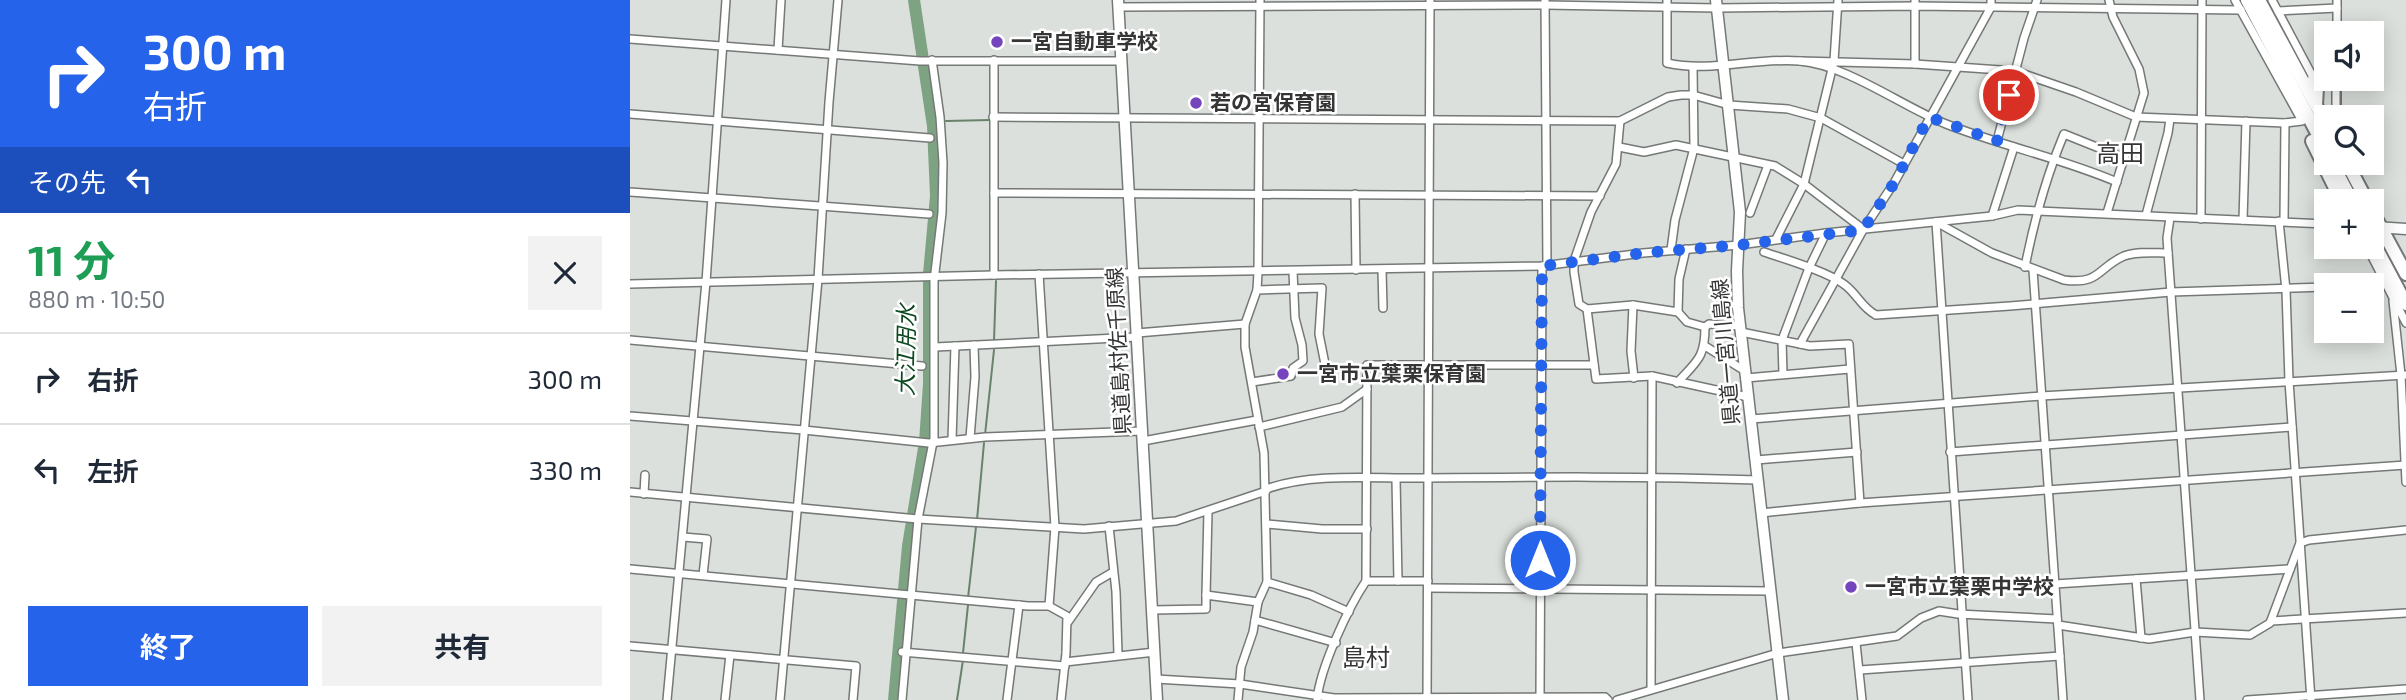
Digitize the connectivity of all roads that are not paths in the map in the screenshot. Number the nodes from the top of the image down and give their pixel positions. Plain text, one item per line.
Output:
1 (726, 0) edge
2 (781, 0) edge
3 (838, 0) edge
4 (2202, 0) edge
5 (2235, 0) edge
6 (1430, 3) edge
7 (1545, 3) edge
8 (1757, 3) edge
9 (1798, 3) edge
10 (1838, 3) edge
11 (1914, 3) edge
12 (1952, 3) edge
13 (1991, 3) edge
14 (1118, 4) edge
15 (1259, 4) edge
16 (1667, 4) edge
17 (1717, 4) edge
18 (2036, 4) edge
19 (2110, 4) edge
20 (2271, 4) edge
21 (2337, 4) edge
22 (2244, 5) edge
23 (2202, 10) junction
24 (630, 39) edge
25 (722, 46) junction
26 (778, 50) junction
27 (833, 54) junction
28 (927, 60) junction
29 (994, 60) junction
30 (1121, 61) junction
31 (1724, 64) junction
32 (1915, 64) junction
33 (1833, 65) junction
34 (1693, 67) junction
35 (1957, 67) junction
36 (2015, 71) junction
37 (2314, 79) edge
38 (1693, 95) junction
39 (1729, 105) junction
40 (2316, 105) edge
41 (630, 114) edge
42 (993, 117) junction
43 (1259, 117) junction
44 (1929, 117) junction
45 (2136, 117) junction
46 (1429, 118) junction
47 (1821, 118) junction
48 (2170, 119) junction
49 (2201, 119) junction
50 (717, 120) junction
51 (1125, 120) junction
52 (1546, 121) junction
53 (1620, 121) junction
54 (2246, 121) junction
55 (2302, 121) junction
56 (2285, 123) junction
57 (827, 129) junction
58 (2314, 129) edge
59 (930, 138) dead end
60 (1997, 141) junction
61 (2014, 147) junction
62 (1619, 148) junction
63 (1694, 148) junction
64 (2054, 158) junction
65 (2124, 158) junction
66 (1735, 159) junction
67 (1904, 164) junction
68 (1768, 165) junction
69 (2117, 182) junction
70 (1804, 184) junction
71 (2336, 189) edge
72 (630, 192) edge
73 (994, 193) junction
74 (1259, 194) junction
75 (1355, 194) junction
76 (1429, 194) junction
77 (1546, 194) junction
78 (1129, 195) junction
79 (1600, 196) junction
80 (712, 197) junction
81 (823, 205) junction
82 (2037, 211) junction
83 (1750, 213) dead end
84 (2107, 213) junction
85 (929, 214) dead end
86 (1992, 215) junction
87 (2146, 215) junction
88 (2170, 218) junction
89 (2201, 219) junction
90 (2243, 220) junction
91 (2281, 221) junction
92 (1936, 222) junction
93 (2314, 223) edge
94 (2406, 229) edge
95 (1863, 230) junction
96 (2384, 230) edge
97 (1826, 233) junction
98 (1776, 239) junction
99 (2384, 243) edge
100 (1739, 245) junction
101 (1686, 249) junction
102 (1671, 250) junction
103 (1764, 252) dead end
104 (2168, 253) junction
105 (2384, 258) edge
106 (1574, 261) junction
107 (1544, 266) junction
108 (1429, 268) junction
109 (1809, 268) junction
110 (2029, 268) junction
111 (1356, 270) junction
112 (1382, 270) junction
113 (1293, 271) junction
114 (1258, 272) junction
115 (2406, 273) edge
116 (1039, 274) junction
117 (1133, 274) junction
118 (994, 275) junction
119 (929, 277) junction
120 (818, 279) junction
121 (1836, 280) junction
122 (706, 282) junction
123 (2384, 283) edge
124 (630, 284) edge
125 (2314, 288) edge
126 (1294, 289) junction
127 (1257, 290) junction
128 (2286, 290) junction
129 (2171, 292) junction
130 (2400, 302) edge
131 (1633, 304) junction
132 (2035, 304) junction
133 (1383, 308) dead end
134 (1587, 309) junction
135 (1940, 310) junction
136 (1678, 313) junction
137 (2406, 323) edge
138 (1245, 324) junction
139 (1705, 327) junction
140 (1740, 329) junction
141 (1137, 335) junction
142 (630, 340) edge
143 (1044, 340) junction
144 (1782, 340) junction
145 (1800, 344) junction
146 (974, 345) junction
147 (955, 346) junction
148 (1706, 346) junction
149 (701, 347) junction
150 (934, 347) junction
151 (811, 355) junction
152 (1428, 365) junction
153 (1540, 365) junction
154 (1594, 365) junction
155 (922, 366) dead end
156 (1326, 369) dead end
157 (1850, 369) junction
158 (1783, 374) junction
159 (1746, 375) junction
160 (2403, 375) edge
161 (1652, 376) junction
162 (1634, 377) junction
163 (2289, 381) junction
164 (1252, 382) junction
165 (1677, 383) junction
166 (2177, 387) junction
167 (1367, 389) junction
168 (2041, 396) junction
169 (1748, 397) junction
170 (1947, 404) junction
171 (1853, 410) junction
172 (630, 416) edge
173 (1751, 419) junction
174 (693, 422) junction
175 (1258, 424) junction
176 (2292, 428) junction
177 (804, 430) junction
178 (1050, 433) junction
179 (1143, 436) junction
180 (2182, 436) junction
181 (970, 438) junction
182 (952, 440) junction
183 (929, 442) junction
184 (2044, 444) junction
185 (1857, 452) junction
186 (1950, 452) junction
187 (1756, 460) junction
188 (2405, 465) edge
189 (2296, 474) junction
190 (645, 475) dead end
191 (1540, 476) junction
192 (1652, 477) junction
193 (1428, 478) junction
194 (1367, 479) junction
195 (1396, 479) junction
196 (1758, 480) junction
197 (2185, 481) junction
198 (2406, 482) edge
199 (1266, 490) junction
200 (2048, 491) junction
201 (630, 492) edge
202 (643, 494) junction
203 (1953, 497) junction
204 (686, 498) junction
205 (1860, 503) junction
206 (797, 507) junction
207 (1208, 511) junction
208 (1761, 513) junction
209 (913, 518) junction
210 (1267, 524) junction
211 (1147, 525) junction
212 (1110, 526) junction
213 (1055, 527) junction
214 (1367, 529) junction
215 (2406, 530) edge
216 (682, 537) junction
217 (2300, 543) junction
218 (630, 569) edge
219 (2290, 569) junction
220 (1113, 572) junction
221 (679, 573) junction
222 (703, 575) junction
223 (2192, 576) junction
224 (2136, 579) junction
225 (791, 582) junction
226 (1267, 582) junction
227 (1366, 582) junction
228 (1398, 582) junction
229 (2055, 584) junction
230 (1428, 585) junction
231 (1540, 588) junction
232 (1651, 589) junction
233 (1770, 591) junction
234 (905, 594) junction
235 (1206, 595) junction
236 (1258, 602) junction
237 (1019, 605) junction
238 (1049, 606) junction
239 (1152, 610) junction
240 (1349, 612) junction
241 (2406, 613) edge
242 (1962, 614) junction
243 (2305, 618) junction
244 (1255, 620) junction
245 (2272, 621) junction
246 (2057, 622) junction
247 (1067, 623) junction
248 (2195, 632) junction
249 (2141, 638) junction
250 (1336, 643) junction
251 (1856, 643) junction
252 (630, 646) edge
253 (672, 649) junction
254 (904, 652) junction
255 (1155, 652) junction
256 (1778, 653) junction
257 (730, 654) junction
258 (1118, 654) junction
259 (2060, 656) junction
260 (784, 660) junction
261 (1012, 661) junction
262 (1965, 663) junction
263 (1065, 664) junction
264 (1860, 670) junction
265 (1156, 679) junction
266 (1240, 684) junction
267 (1651, 689) junction
268 (2406, 690) edge
269 (1279, 696) edge
270 (1541, 697) junction
271 (1317, 698) edge
272 (2311, 698) edge
273 (1427, 699) edge
274 (667, 700) edge
275 (725, 700) edge
276 (780, 700) edge
277 (853, 700) edge
278 (902, 700) edge
279 (1007, 700) edge
280 (1061, 700) edge
281 (1157, 700) edge
282 (1238, 700) edge
283 (1608, 700) edge
284 (1617, 700) edge
285 (1783, 700) edge
286 (1862, 700) edge
287 (1968, 700) edge
288 (2063, 700) edge
289 (2200, 700) edge
290 (2246, 700) edge

1 - 25 street
2 - 26 street
3 - 27 street
4 - 23 street
5 - 22 street
6 - 7 street
6 - 15 street
6 - 46 street
7 - 16 street
7 - 52 street
8 - 9 street
8 - 17 street
9 - 10 street
10 - 11 street
10 - 33 street
11 - 12 street
11 - 32 street
12 - 13 street
13 - 18 street
13 - 35 street
14 - 15 street
14 - 30 main road, 県道島村佐千原線
15 - 43 street
16 - 17 street
16 - 34 street
17 - 31 main road, 県道一宮川島線
18 - 19 street
18 - 36 street
19 - 23 street
19 - 45 street
20 - 21 street
20 - 37 street
20 - 40 highway
22 - 23 street
22 - 55 street
22 - 58 highway
23 - 49 street
24 - 25 street
25 - 26 street
25 - 50 street
26 - 27 street
27 - 28 street
27 - 57 street
28 - 29 street
28 - 119 street
29 - 30 street
29 - 42 street
30 - 51 main road, 県道島村佐千原線
31 - 33 street
31 - 34 street
31 - 39 main road, 県道一宮川島線
32 - 33 street
32 - 35 street
33 - 44 street
33 - 47 street
34 - 38 street
35 - 36 street
35 - 44 street
36 - 45 street
36 - 60 street
38 - 39 street
38 - 53 street
38 - 63 street
39 - 47 street
39 - 66 main road, 県道一宮川島線
41 - 50 street
42 - 51 street
42 - 73 street
43 - 46 street
43 - 51 street
43 - 74 street
44 - 60 street
44 - 67 street
45 - 48 street
45 - 65 street
46 - 52 street
46 - 76 street
47 - 67 street
47 - 70 street
48 - 49 street
48 - 87 street
49 - 54 street
49 - 89 street
50 - 57 street
50 - 80 street
51 - 78 main road, 県道島村佐千原線
52 - 53 street
52 - 77 street
53 - 62 street
54 - 56 street
54 - 90 street
55 - 56 street
55 - 71 highway
56 - 91 street
57 - 59 street
57 - 81 street
60 - 61 street
61 - 64 street
61 - 86 street
62 - 63 street
62 - 79 street
63 - 66 street
63 - 102 street
64 - 65 street
64 - 69 street
64 - 82 street
65 - 69 street
66 - 68 street
66 - 100 main road, 県道一宮川島線
67 - 95 street
68 - 70 street
68 - 83 street
69 - 84 street
70 - 95 street
70 - 98 street
72 - 80 street
73 - 78 street
73 - 118 street
74 - 75 street
74 - 78 street
74 - 114 street
75 - 76 street
75 - 111 street
76 - 77 street
76 - 108 street
77 - 79 street
77 - 107 street
78 - 117 main road, 県道島村佐千原線
79 - 106 street
80 - 81 street
80 - 122 street
81 - 85 street
81 - 120 street
82 - 84 street
82 - 86 street
82 - 110 street
84 - 87 street
86 - 92 street
87 - 88 street
88 - 89 street
88 - 104 street
89 - 90 street
90 - 91 street
91 - 93 street
91 - 128 street
92 - 95 street
92 - 110 street
92 - 135 street
94 - 96 main road
95 - 97 street
95 - 121 street
97 - 98 street
97 - 109 street
98 - 100 street
99 - 115 highway
100 - 101 street
100 - 140 main road, 県道一宮川島線
101 - 102 street
101 - 136 street
102 - 106 street
103 - 109 street
104 - 110 street
104 - 129 street
105 - 130 highway
106 - 107 street
106 - 134 street
107 - 108 street
107 - 153 street
108 - 112 street
108 - 152 street
109 - 121 street
109 - 144 street
110 - 132 street
111 - 112 street
111 - 113 street
112 - 133 street
113 - 114 street
113 - 126 street
114 - 117 street
114 - 127 street
116 - 117 street
116 - 118 street
116 - 143 street
117 - 141 main road, 県道島村佐千原線
118 - 119 street
119 - 120 street
119 - 150 street
120 - 122 street
120 - 151 street
121 - 135 street
121 - 145 street
122 - 124 street
122 - 149 street
123 - 130 street
125 - 128 street
126 - 127 street
126 - 156 street
126 - 164 street
127 - 138 street
128 - 129 street
128 - 163 street
129 - 132 street
129 - 166 street
130 - 137 street
130 - 160 street
131 - 134 street
131 - 136 street
131 - 162 street
132 - 135 street
132 - 168 street
134 - 154 street
135 - 170 street
136 - 139 street
138 - 141 street
138 - 164 street
139 - 140 street
139 - 148 street
140 - 144 street
140 - 159 main road, 県道一宮川島線
141 - 143 street
141 - 179 main road, 県道島村佐千原線
142 - 149 street
143 - 146 street
143 - 178 street
144 - 145 street
144 - 158 street
145 - 157 street
146 - 147 street
146 - 181 street
147 - 150 street
147 - 182 street
148 - 159 street
148 - 165 street
149 - 151 street
149 - 174 street
150 - 183 street
151 - 155 street
151 - 177 street
152 - 153 street
152 - 167 street
152 - 193 street
153 - 154 street
153 - 191 street
154 - 162 street
157 - 158 street
157 - 171 street
158 - 159 street
159 - 169 main road, 県道一宮川島線
160 - 163 street
160 - 188 street
161 - 162 street
161 - 165 street
161 - 192 street
163 - 166 street
163 - 176 street
164 - 175 street
165 - 169 street
166 - 168 street
166 - 180 street
167 - 175 street
167 - 194 street
168 - 170 street
168 - 184 street
169 - 173 main road, 県道一宮川島線
170 - 171 street
170 - 186 street
171 - 173 street
171 - 185 street
172 - 174 street
173 - 187 main road, 県道一宮川島線
174 - 177 street
174 - 204 street
175 - 179 street
175 - 199 street
176 - 180 street
176 - 189 street
177 - 183 street
177 - 206 street
178 - 179 street
178 - 181 street
178 - 213 street
179 - 211 main road, 県道島村佐千原線
180 - 184 street
180 - 197 street
181 - 182 street
182 - 183 street
183 - 209 street
184 - 186 street
184 - 200 street
185 - 187 street
185 - 205 street
186 - 203 street
187 - 196 main road, 県道一宮川島線
188 - 189 street
188 - 198 street
189 - 197 street
189 - 217 street
190 - 202 street
191 - 192 street
191 - 193 street
191 - 231 street
192 - 196 street
192 - 232 street
193 - 195 street
193 - 230 street
194 - 195 street
194 - 199 street
194 - 214 street
195 - 228 street
196 - 208 main road, 県道一宮川島線
197 - 200 street
197 - 223 street
199 - 207 street
199 - 210 street
200 - 203 street
200 - 229 street
201 - 202 street
202 - 204 street
203 - 205 street
203 - 242 street
204 - 206 street
204 - 216 street
205 - 208 street
206 - 209 street
206 - 225 street
207 - 211 street
207 - 235 street
208 - 233 main road, 県道一宮川島線
209 - 213 street
209 - 234 street
210 - 214 street
210 - 226 street
211 - 212 street
211 - 239 main road, 県道島村佐千原線
212 - 213 street
212 - 220 street
213 - 238 street
214 - 227 street
215 - 217 street
216 - 221 street
216 - 222 street
217 - 219 street
217 - 243 street
218 - 221 street
219 - 223 street
219 - 245 street
220 - 247 street
220 - 258 street
221 - 222 street
221 - 253 street
222 - 225 street
223 - 224 street
223 - 248 street
224 - 229 street
224 - 249 street
225 - 234 street
225 - 260 street
226 - 236 street
226 - 240 street
227 - 228 street
227 - 240 street
228 - 230 street
229 - 246 street
230 - 231 street
230 - 273 street
231 - 232 street
231 - 270 street
232 - 233 street
232 - 267 street
233 - 256 main road, 県道一宮川島線
234 - 237 street
234 - 254 street
235 - 236 street
235 - 239 street
236 - 244 street
237 - 238 street
237 - 261 street
238 - 247 street
239 - 255 main road, 県道島村佐千原線
240 - 250 street
241 - 243 street
242 - 246 street
242 - 251 street
242 - 262 street
243 - 245 street
243 - 272 street
244 - 250 street
244 - 266 street
245 - 248 street
246 - 249 street
246 - 259 street
247 - 263 street
248 - 249 street
248 - 289 street
250 - 271 street
251 - 256 street
251 - 264 street
252 - 253 street
253 - 257 street
253 - 274 street
254 - 261 street
254 - 278 street
255 - 258 street
255 - 265 main road, 県道島村佐千原線
256 - 267 street
256 - 285 main road, 県道一宮川島線
257 - 260 street
257 - 275 street
258 - 263 street
259 - 262 street
259 - 288 street
260 - 276 street
260 - 277 street
261 - 263 street
261 - 279 street
262 - 264 street
262 - 287 street
263 - 280 street
264 - 286 street
265 - 266 street
265 - 281 main road, 県道島村佐千原線
266 - 269 street
266 - 282 street
267 - 284 street
268 - 272 street
269 - 271 street
270 - 273 street
270 - 283 street
271 - 273 street
272 - 290 street

